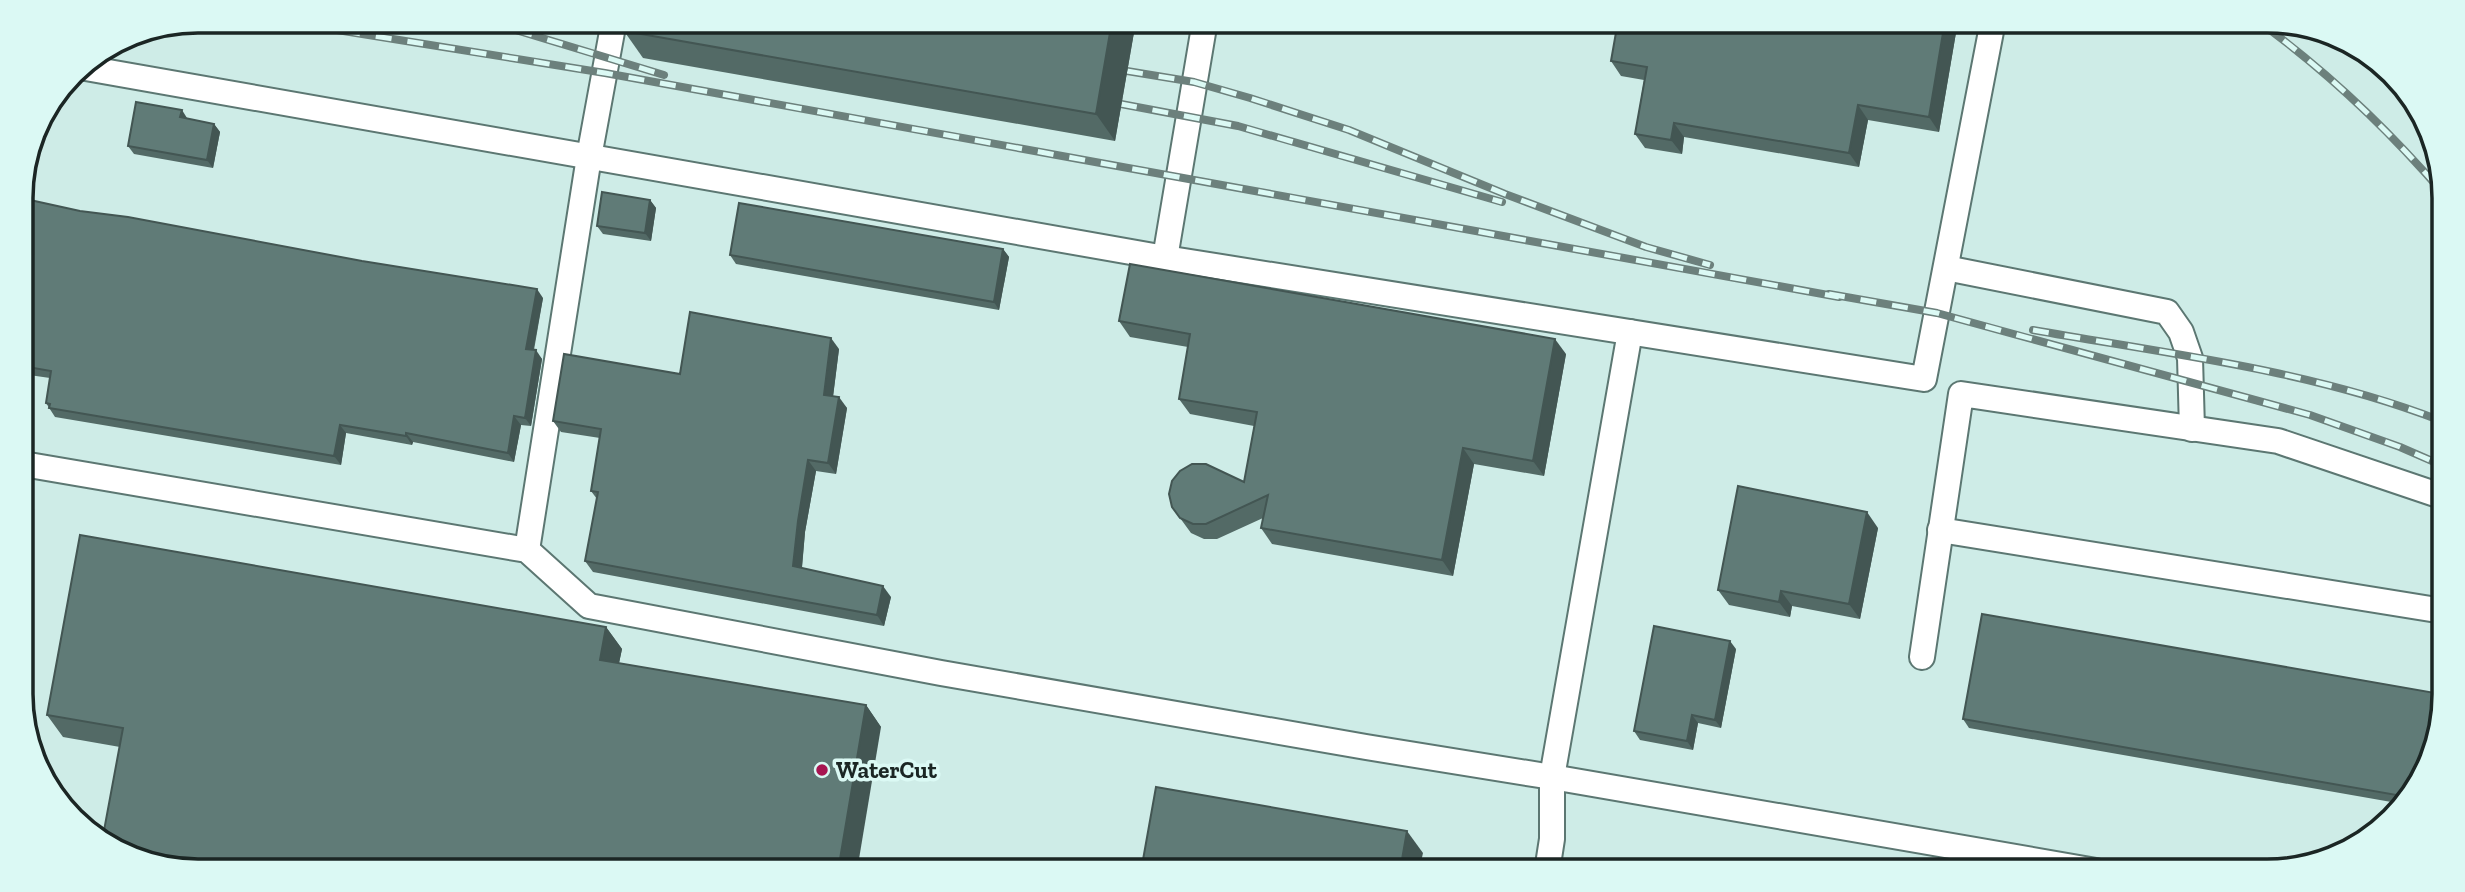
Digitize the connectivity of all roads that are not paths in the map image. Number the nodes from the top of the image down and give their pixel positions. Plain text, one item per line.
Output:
1 (1991, 33) edge
2 (612, 34) edge
3 (1203, 34) edge
4 (94, 70) edge
5 (589, 158) junction
6 (1165, 258) junction
7 (1946, 268) junction
8 (1630, 332) junction
9 (2192, 429) junction
10 (33, 466) edge
11 (2432, 493) edge
12 (1940, 530) junction
13 (527, 550) junction
14 (2432, 609) edge
15 (1922, 657) dead end
16 (1552, 777) junction
17 (1549, 858) edge
18 (2021, 858) edge

1 - 7 lane
2 - 5 lane
3 - 6 lane
4 - 5 lane
5 - 6 lane
5 - 13 lane
6 - 8 lane
7 - 8 lane
7 - 9 lane
8 - 16 lane
9 - 11 lane
9 - 12 lane
10 - 13 lane
12 - 14 lane
12 - 15 lane
13 - 16 lane
16 - 17 lane
16 - 18 lane

